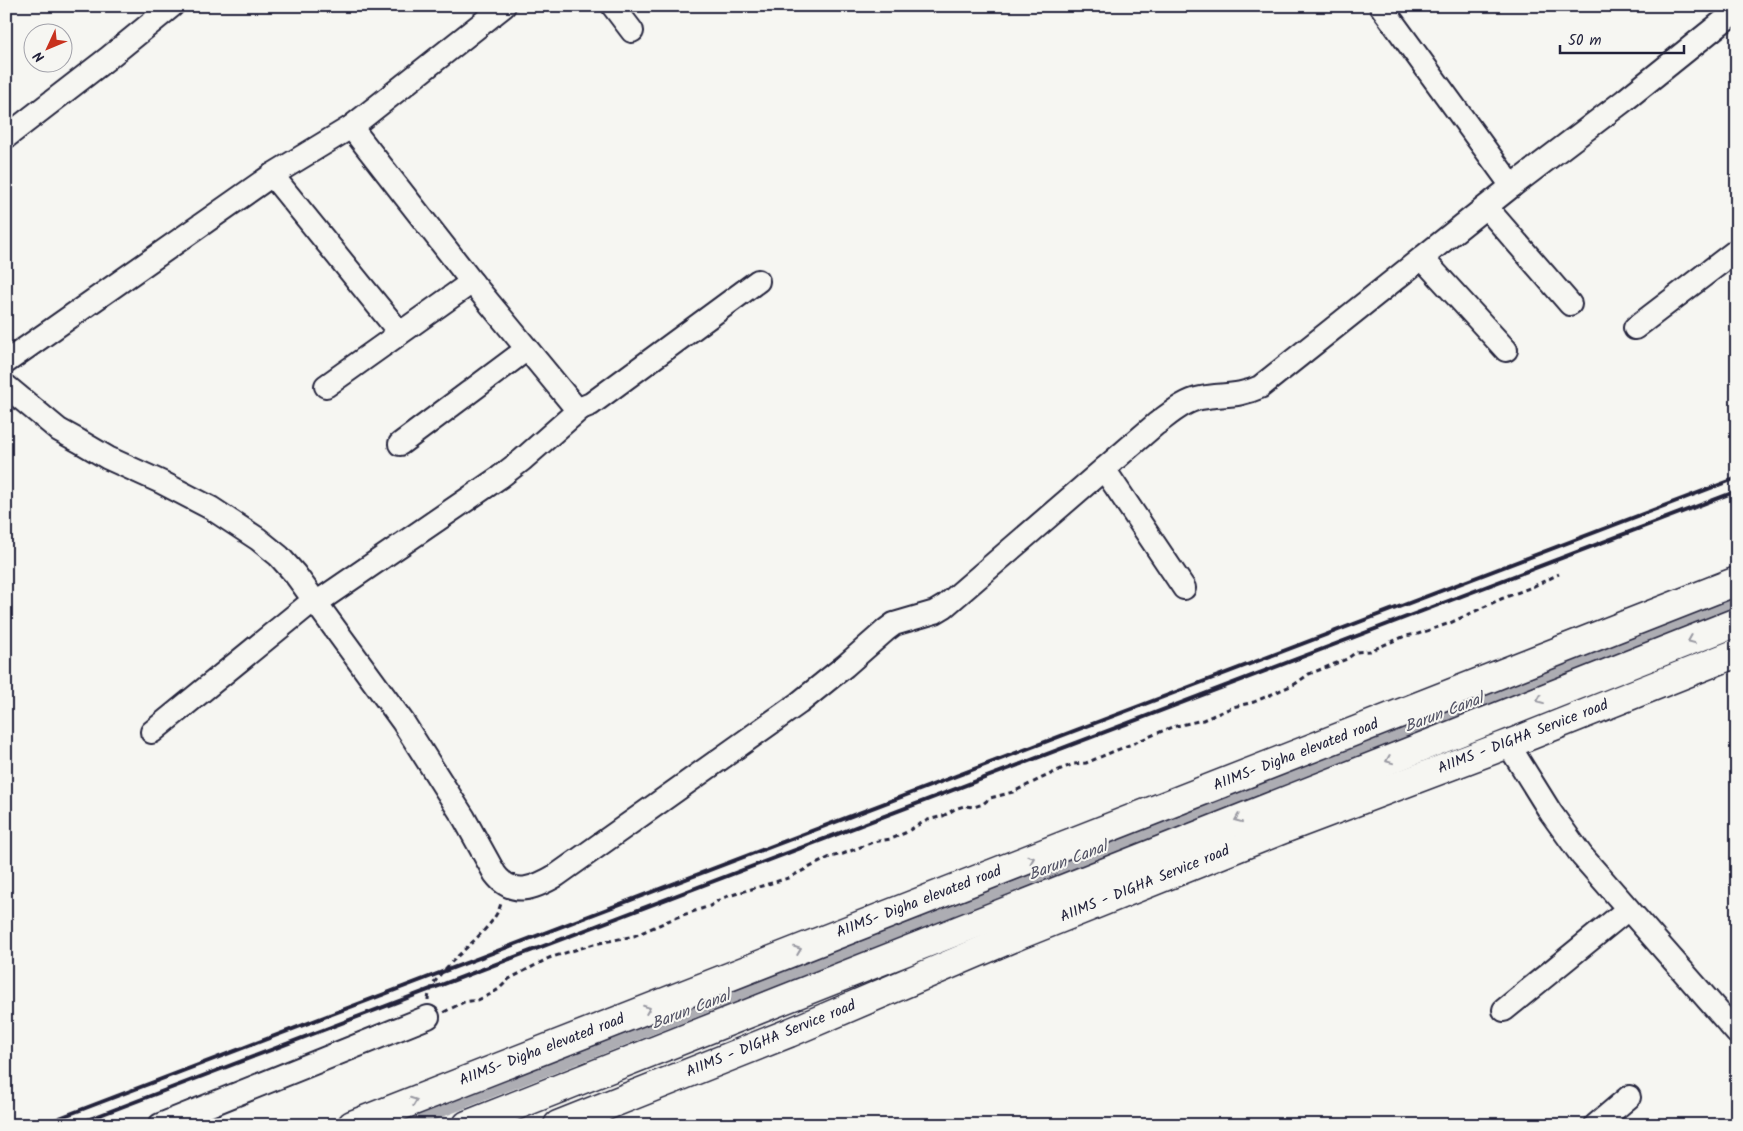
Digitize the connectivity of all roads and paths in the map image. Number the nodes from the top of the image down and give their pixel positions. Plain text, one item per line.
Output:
1 (172, 6) edge
2 (504, 6) edge
3 (613, 6) edge
4 (1382, 6) edge
5 (1737, 11) edge
6 (632, 31) dead end
7 (351, 127) junction
8 (6, 137) edge
9 (272, 175) junction
10 (1512, 186) junction
11 (1486, 207) junction
12 (1737, 250) edge
13 (1422, 258) junction
14 (758, 281) dead end
15 (472, 282) junction
16 (1570, 304) dead end
17 (1636, 328) dead end
18 (400, 333) junction
19 (527, 350) junction
20 (1506, 350) dead end
21 (6, 362) edge
22 (6, 386) edge
23 (326, 386) dead end
24 (581, 408) junction
25 (400, 444) dead end
26 (1104, 469) junction
27 (1559, 574) dead end
28 (1737, 581) edge
29 (1184, 588) dead end
30 (315, 602) junction
31 (1737, 622) edge
32 (1737, 652) edge
33 (152, 732) dead end
34 (1508, 744) junction
35 (501, 882) junction
36 (1628, 908) junction
37 (1504, 1010) dead end
38 (428, 1017) junction
39 (1737, 1034) edge
40 (1629, 1097) dead end
41 (160, 1125) edge
42 (352, 1125) edge
43 (467, 1125) edge
44 (558, 1125) edge
45 (1596, 1125) edge

1 - 8 street
2 - 7 street
3 - 6 street
4 - 10 street
5 - 10 street
7 - 9 street
7 - 15 street
9 - 18 street
9 - 21 street
10 - 11 street
11 - 13 street
11 - 16 street
12 - 17 street
13 - 20 street
13 - 26 street
14 - 24 street
15 - 18 street
15 - 19 street
18 - 23 street
19 - 24 street
19 - 25 street
22 - 30 street
24 - 30 street
26 - 29 street
26 - 35 street
27 - 38 path
42 -> 28 main road, AIIMS- Digha elevated road
30 - 33 street
30 - 35 street
31 -> 43 main road
32 - 34 main road, AIIMS - DIGHA Service road
34 - 36 street
34 - 44 main road, AIIMS - DIGHA Service road
35 - 38 path
36 - 37 street
36 - 39 street
38 - 41 street
40 - 45 street

